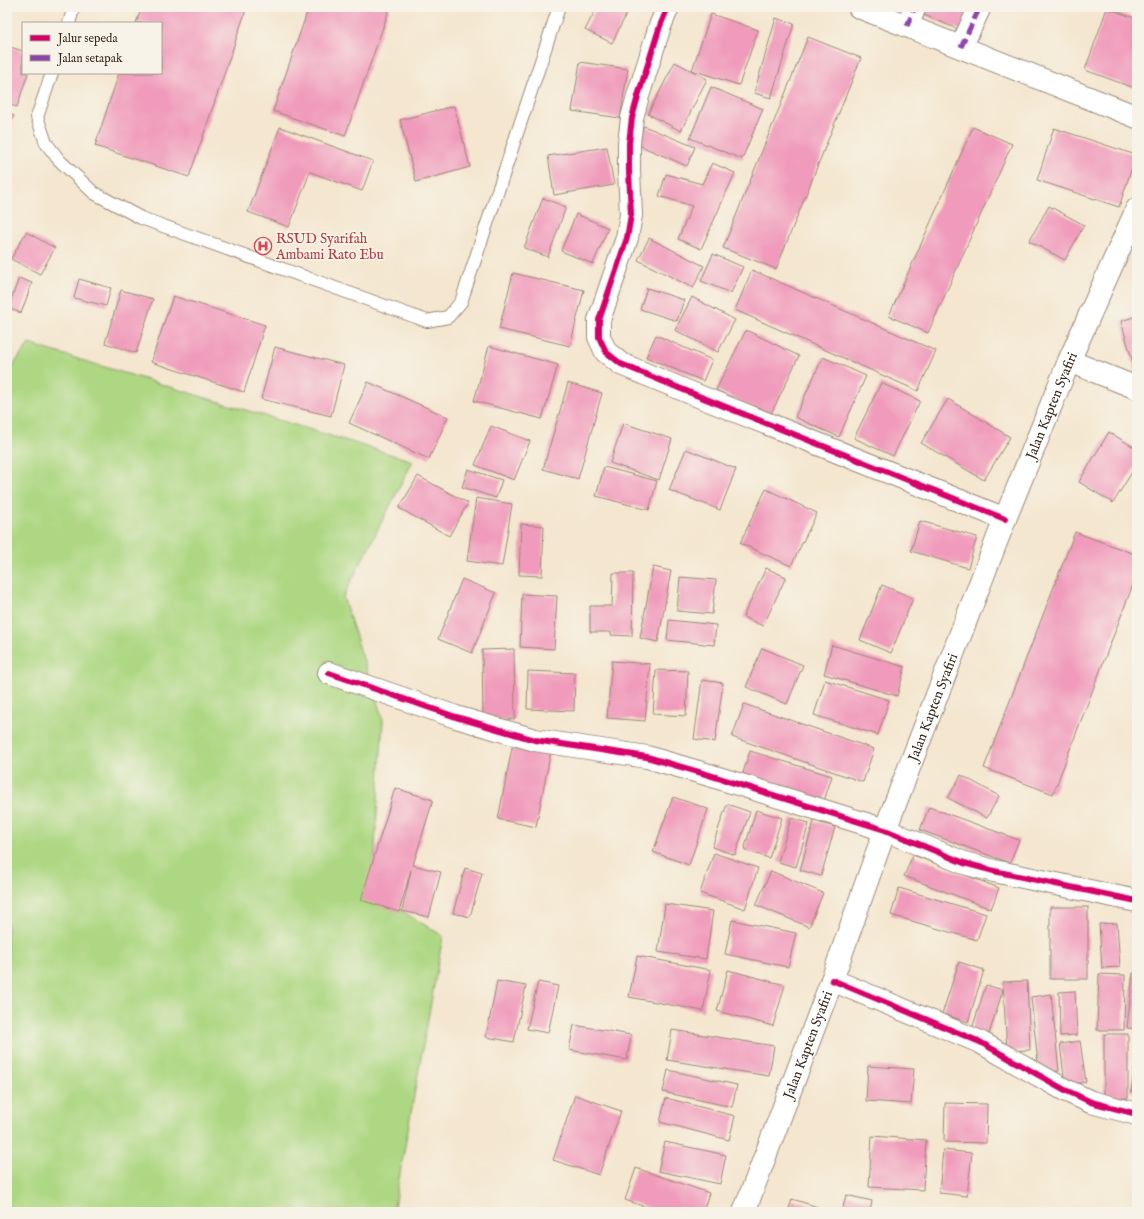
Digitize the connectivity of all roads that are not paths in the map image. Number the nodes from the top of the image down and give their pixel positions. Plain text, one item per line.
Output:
1 (74, 7) edge
2 (559, 7) edge
3 (668, 7) edge
4 (859, 7) edge
5 (980, 7) edge
6 (911, 16) edge
7 (68, 22) edge
8 (961, 47) junction
9 (52, 74) edge
10 (1137, 117) edge
11 (1137, 209) edge
12 (1069, 361) junction
13 (1137, 388) edge
14 (1005, 519) junction
15 (328, 673) dead end
16 (885, 830) junction
17 (1137, 901) edge
18 (832, 980) junction
19 (1137, 1114) edge
20 (744, 1212) edge

1 - 7 lane
2 - 9 lane
3 - 14 main road
4 - 6 main road
5 - 8 main road
6 - 8 main road
8 - 10 main road
11 - 12 main road, Jalan Kapten Syafiri
12 - 13 main road
12 - 14 main road, Jalan Kapten Syafiri
14 - 16 main road, Jalan Kapten Syafiri
15 - 16 main road
16 - 17 main road
16 - 18 main road, Jalan Kapten Syafiri
18 - 19 main road
18 - 20 main road, Jalan Kapten Syafiri

